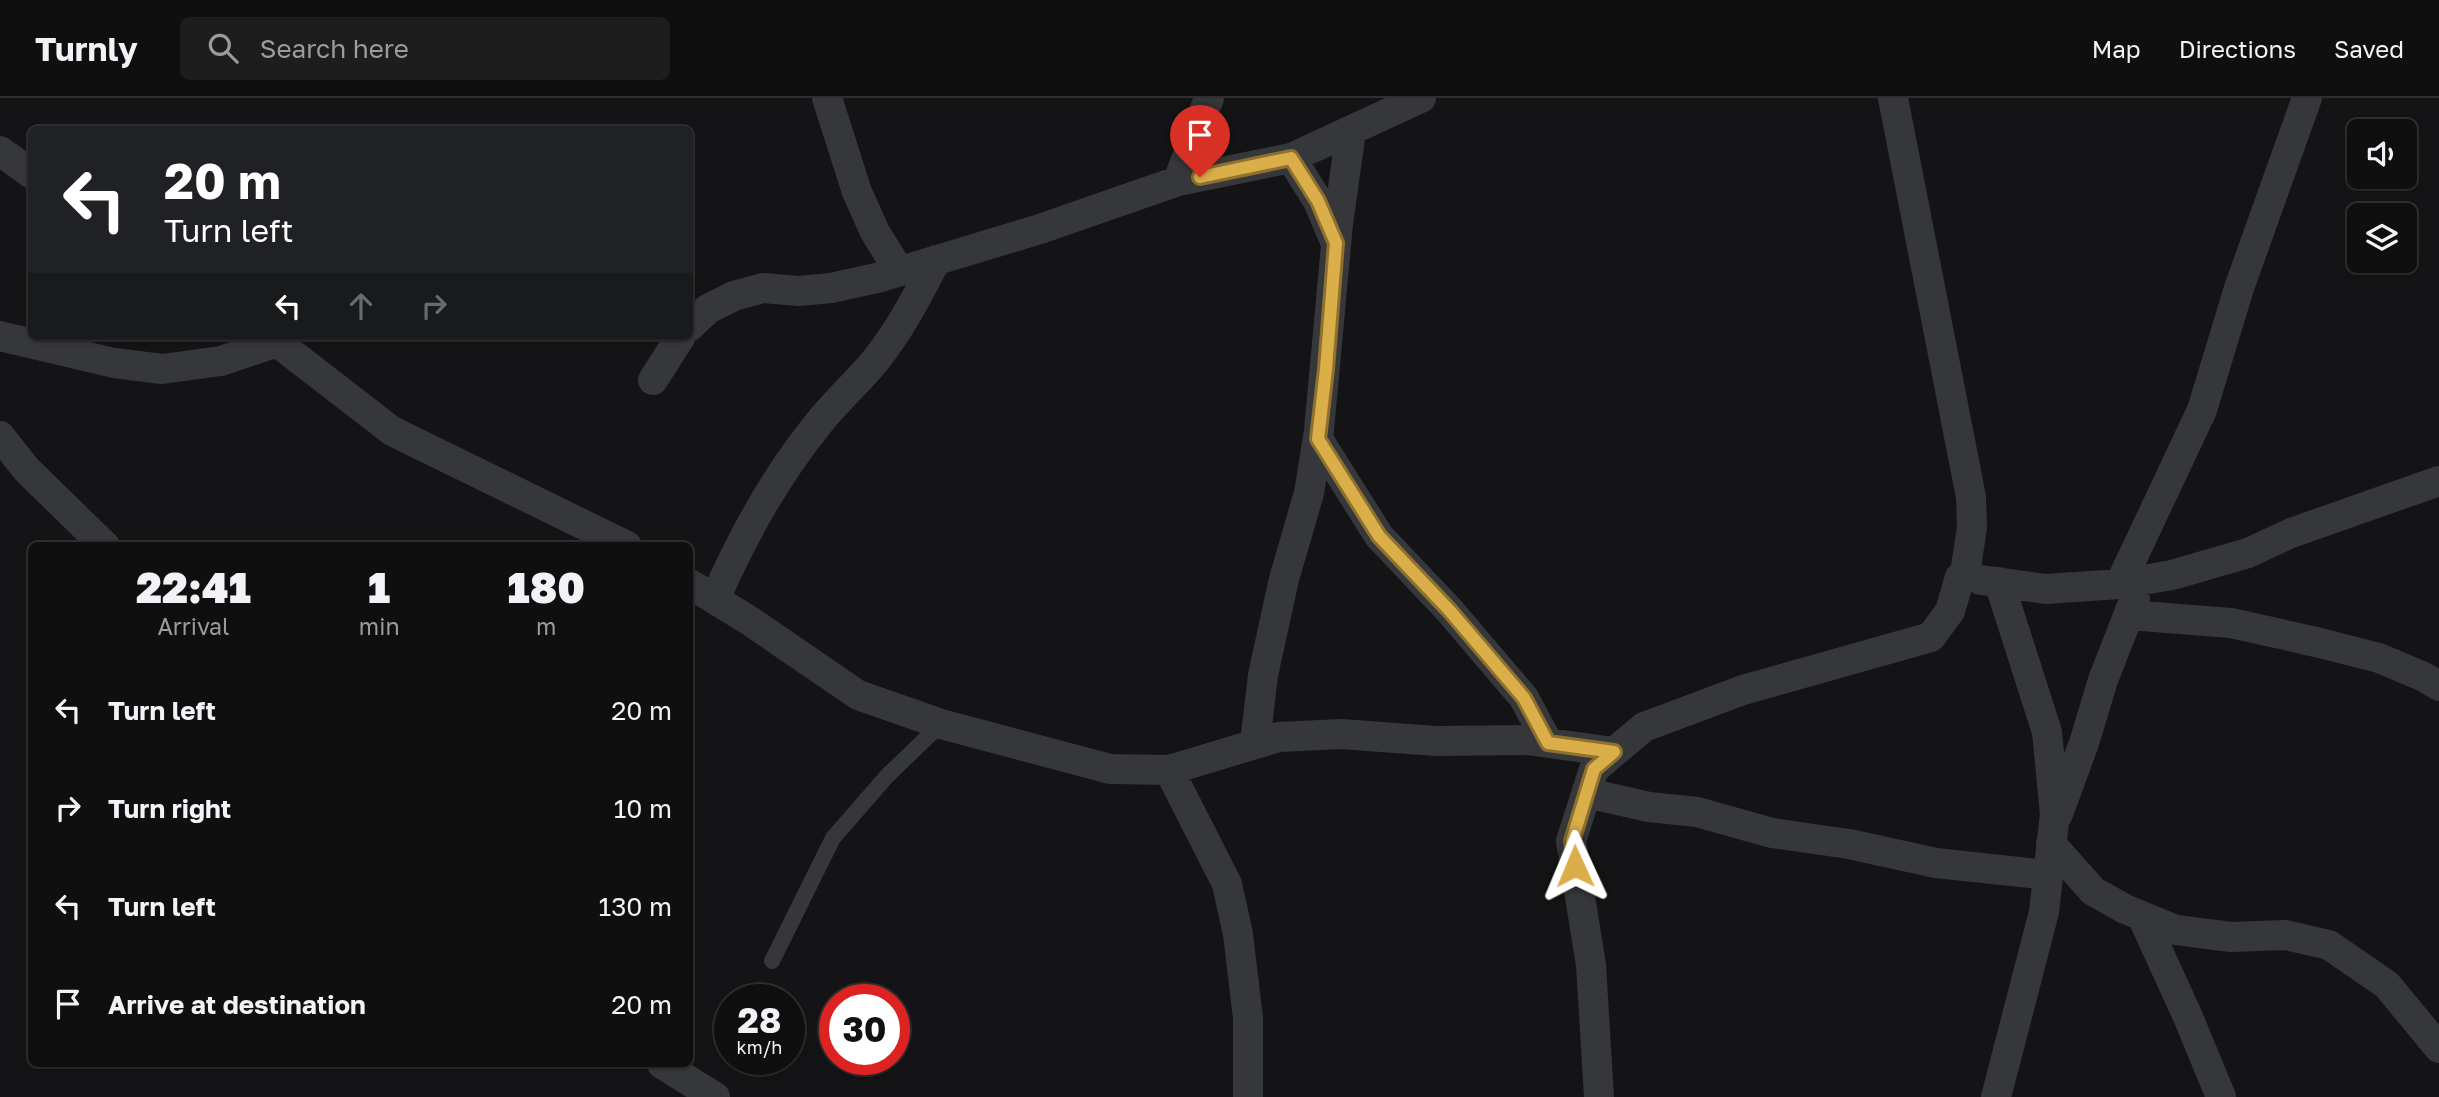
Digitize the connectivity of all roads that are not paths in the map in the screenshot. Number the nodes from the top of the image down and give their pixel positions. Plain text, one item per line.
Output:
1 (827, 98) edge
2 (1209, 98) edge
3 (1421, 98) edge
4 (1893, 98) edge
5 (2307, 98) edge
6 (1351, 131) junction
7 (0, 151) edge
8 (1291, 158) junction
9 (28, 171) edge
10 (1178, 181) junction
11 (1336, 243) junction
12 (936, 260) junction
13 (899, 271) junction
14 (693, 324) edge
15 (0, 336) edge
16 (271, 340) edge
17 (274, 340) edge
18 (678, 340) edge
19 (653, 380) dead end
20 (0, 436) edge
21 (1318, 439) junction
22 (2439, 481) edge
23 (101, 542) edge
24 (619, 542) edge
25 (1960, 577) junction
26 (2130, 582) junction
27 (1999, 583) junction
28 (693, 586) edge
29 (715, 599) junction
30 (2129, 615) junction
31 (2439, 686) edge
32 (941, 724) junction
33 (1255, 743) junction
34 (1548, 743) junction
35 (1614, 752) junction
36 (1169, 770) junction
37 (1587, 793) junction
38 (2052, 836) junction
39 (2048, 875) junction
40 (2142, 916) junction
41 (772, 961) dead end
42 (2439, 1048) edge
43 (667, 1067) edge
44 (715, 1097) edge
45 (1248, 1097) edge
46 (1600, 1097) edge
47 (1996, 1097) edge
48 (2221, 1097) edge

1 - 13 street
2 - 10 street
3 - 6 street
4 - 25 street
5 - 26 street
6 - 8 street
6 - 11 street
7 - 9 street
8 - 10 street
8 - 11 street
10 - 12 street
11 - 21 street
12 - 13 street
12 - 29 street
13 - 14 street
15 - 16 street
17 - 24 street
18 - 19 street
20 - 23 street
21 - 33 street
21 - 34 street
22 - 26 street
25 - 27 street
25 - 35 street
26 - 27 street
26 - 30 street
27 - 38 street
28 - 29 street
29 - 32 street
30 - 31 street
30 - 38 street
32 - 36 street
32 - 41 lane
33 - 34 street
33 - 36 street
34 - 35 street
35 - 37 street
36 - 45 street
37 - 39 street
37 - 46 street
38 - 39 street
38 - 40 street
39 - 47 street
40 - 42 street
40 - 48 street
43 - 44 street

